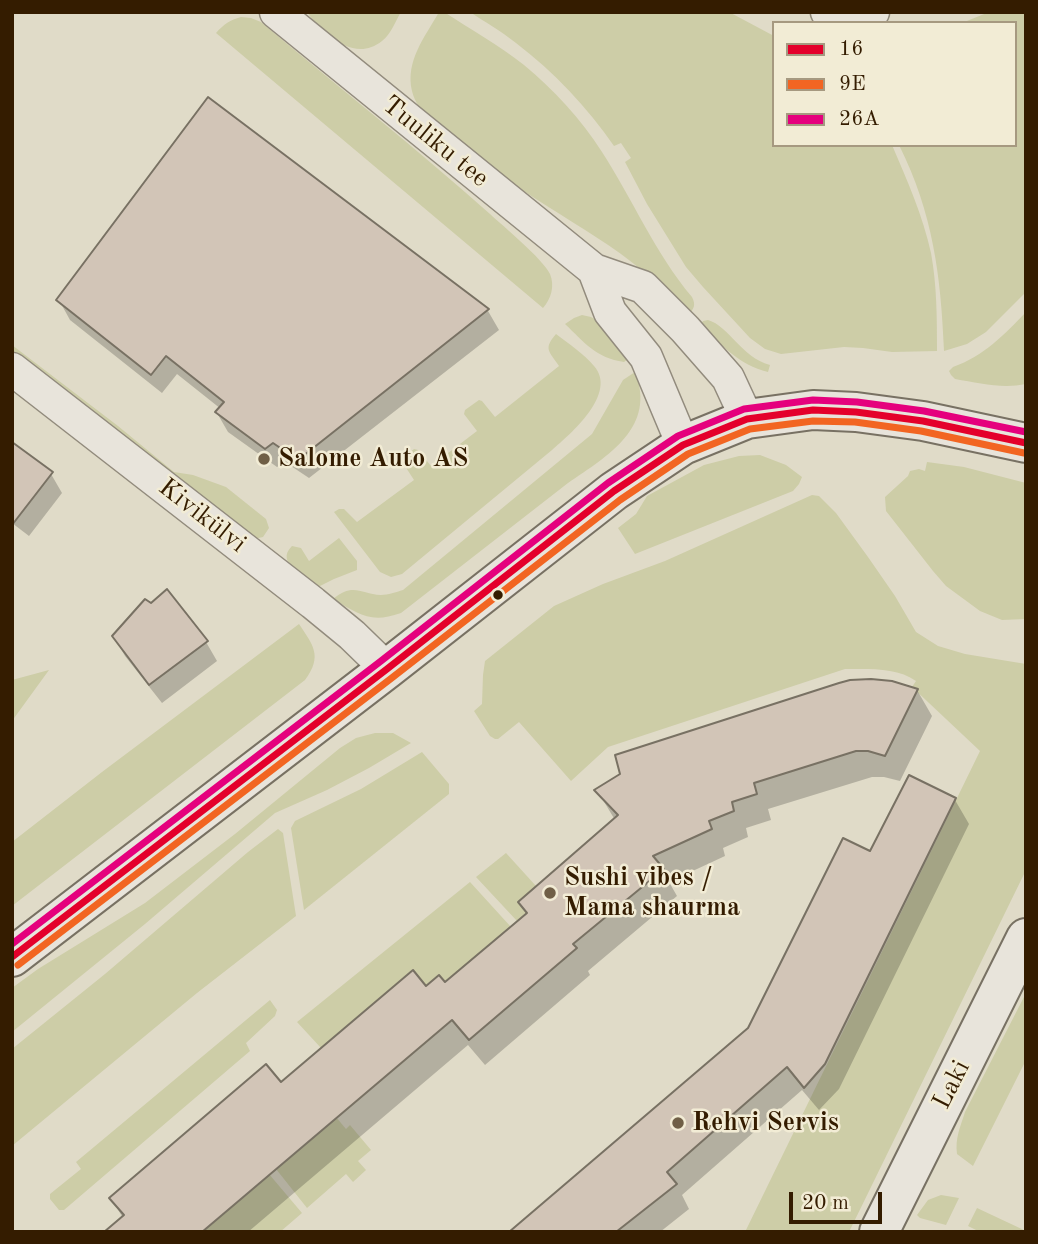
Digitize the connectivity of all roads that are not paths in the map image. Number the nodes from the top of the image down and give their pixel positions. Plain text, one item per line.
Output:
1 (276, 12) edge
2 (827, 12) edge
3 (873, 12) edge
4 (844, 21) edge
5 (849, 21) edge
6 (594, 270) junction
7 (12, 369) edge
8 (747, 419) junction
9 (1026, 443) edge
10 (683, 445) junction
11 (387, 669) junction
12 (1026, 938) edge
13 (12, 957) edge
14 (879, 1232) edge

1 - 6 street, Tuuliku tee
2 - 4 street
3 - 5 street
6 - 8 street, Tuuliku tee
6 - 10 street
7 - 11 street, Kivikülvi
8 - 9 main road
8 - 10 main road
10 - 11 main road
11 - 13 main road
12 - 14 main road, Laki

